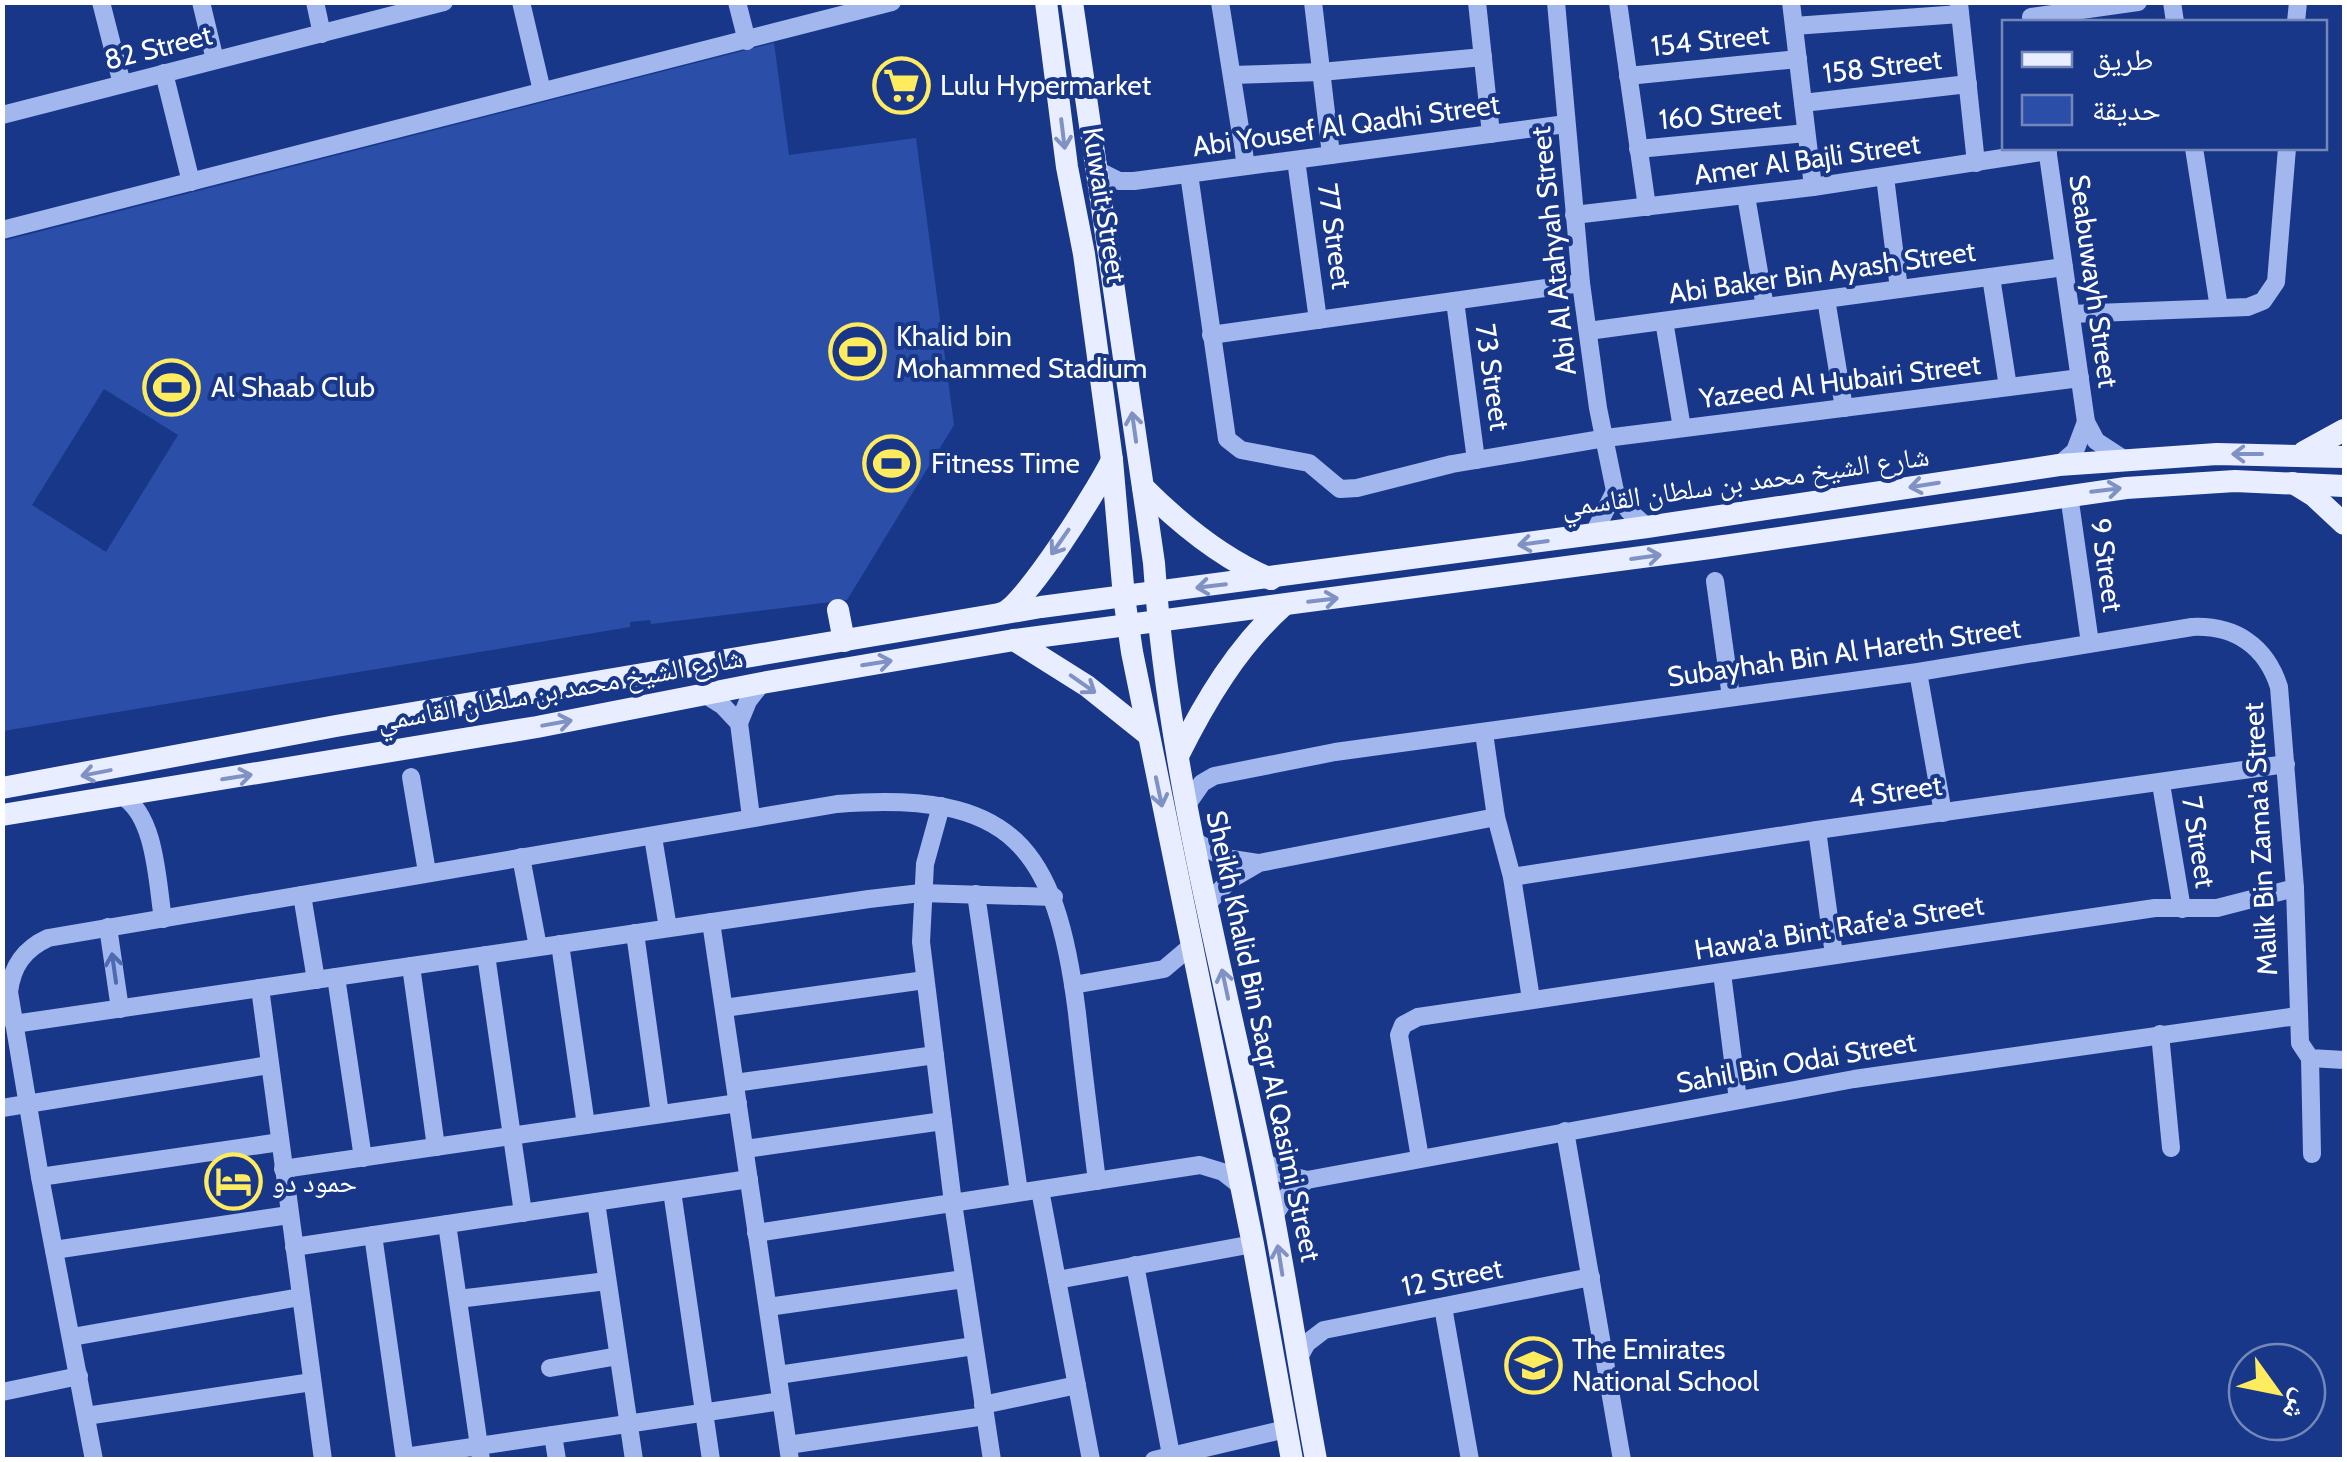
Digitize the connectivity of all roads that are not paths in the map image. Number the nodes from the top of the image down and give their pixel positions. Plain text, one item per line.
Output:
1 (101, 2) edge
2 (201, 2) edge
3 (314, 2) edge
4 (444, 2) edge
5 (521, 2) edge
6 (737, 2) edge
7 (892, 2) edge
8 (1046, 2) edge
9 (1072, 2) edge
10 (1220, 2) edge
11 (1314, 2) edge
12 (1477, 2) edge
13 (1556, 2) edge
14 (1618, 2) edge
15 (1791, 2) edge
16 (2138, 2) edge
17 (1959, 8) edge
18 (2030, 14) edge
19 (1794, 26) junction
20 (322, 34) junction
21 (747, 40) junction
22 (1483, 57) junction
23 (1798, 59) junction
24 (215, 60) junction
25 (1322, 72) junction
26 (164, 73) junction
27 (1232, 75) junction
28 (1628, 76) junction
29 (122, 84) junction
30 (1968, 84) junction
31 (542, 91) junction
32 (1803, 103) junction
33 (2, 114) edge
34 (1566, 124) junction
35 (1491, 134) junction
36 (1806, 134) junction
37 (1638, 149) junction
38 (2043, 150) edge
39 (2048, 150) edge
40 (2194, 150) edge
41 (2287, 150) edge
42 (1331, 155) junction
43 (1296, 160) junction
44 (1976, 163) junction
45 (1246, 166) junction
46 (1099, 171) junction
47 (1190, 174) junction
48 (1884, 177) junction
49 (190, 182) junction
50 (1134, 182) junction
51 (1813, 187) junction
52 (1746, 196) junction
53 (1647, 208) junction
54 (1104, 209) junction
55 (1574, 215) junction
56 (2, 230) edge
57 (2064, 267) junction
58 (1990, 277) junction
59 (1581, 284) junction
60 (1899, 289) junction
61 (1826, 299) junction
62 (1455, 301) junction
63 (1764, 308) junction
64 (2219, 308) junction
65 (2071, 314) junction
66 (1318, 320) junction
67 (1664, 321) junction
68 (1588, 332) junction
69 (1211, 334) junction
70 (2080, 378) junction
71 (2008, 387) junction
72 (1844, 408) junction
73 (2086, 422) junction
74 (1682, 428) junction
75 (2344, 430) edge
76 (1606, 438) junction
77 (2297, 455) junction
78 (2344, 457) edge
79 (2122, 458) junction
80 (1112, 460) junction
81 (1476, 460) junction
82 (2059, 464) junction
83 (2290, 481) junction
84 (2344, 486) edge
85 (1143, 487) junction
86 (1615, 491) junction
87 (2069, 494) junction
88 (2344, 524) edge
89 (1647, 527) junction
90 (1593, 535) junction
91 (1272, 579) junction
92 (1715, 581) dead end
93 (1156, 593) junction
94 (1124, 596) junction
95 (1284, 605) junction
96 (838, 610) dead end
97 (997, 615) junction
98 (1158, 624) junction
99 (1129, 628) junction
100 (1014, 640) junction
101 (844, 641) junction
102 (2090, 643) junction
103 (2269, 662) joint
104 (1918, 672) junction
105 (762, 682) junction
106 (704, 694) junction
107 (1731, 697) junction
108 (739, 724) junction
109 (1484, 733) junction
110 (1147, 734) junction
111 (1178, 756) junction
112 (2286, 764) junction
113 (411, 777) dead end
114 (2161, 784) junction
115 (2, 788) edge
116 (167, 789) junction
117 (122, 796) junction
118 (941, 806) junction
119 (1186, 806) junction
120 (1944, 813) junction
121 (2, 816) edge
122 (750, 817) junction
123 (1496, 817) junction
124 (146, 824) junction
125 (1817, 830) junction
126 (653, 837) junction
127 (1194, 840) junction
128 (521, 858) junction
129 (1259, 863) junction
130 (427, 872) junction
131 (1512, 877) junction
132 (2295, 888) junction
133 (922, 893) junction
134 (976, 894) junction
135 (302, 896) junction
136 (1054, 898) junction
137 (1208, 903) junction
138 (2182, 909) junction
139 (163, 919) junction
140 (711, 922) junction
141 (108, 927) junction
142 (668, 928) junction
143 (635, 933) junction
144 (560, 944) junction
145 (538, 947) junction
146 (1190, 948) junction
147 (486, 954) junction
148 (1834, 955) junction
149 (411, 966) junction
150 (1164, 969) junction
151 (1722, 973) junction
152 (336, 977) junction
153 (316, 980) junction
154 (925, 980) junction
155 (1073, 984) junction
156 (1198, 984) junction
157 (260, 988) junction
158 (1530, 999) junction
159 (120, 1008) junction
160 (724, 1008) junction
161 (2297, 1016) junction
162 (14, 1024) junction
163 (2160, 1034) junction
164 (935, 1055) junction
165 (2310, 1058) junction
166 (2344, 1060) edge
167 (270, 1065) junction
168 (735, 1082) junction
169 (1738, 1100) junction
170 (27, 1102) junction
171 (738, 1102) junction
172 (2, 1108) edge
173 (660, 1114) junction
174 (943, 1120) junction
175 (586, 1125) junction
176 (1565, 1131) junction
177 (1231, 1135) junction
178 (512, 1136) junction
179 (280, 1142) junction
180 (436, 1147) junction
181 (2171, 1148) dead end
182 (745, 1149) junction
183 (2312, 1154) dead end
184 (363, 1158) junction
185 (1420, 1158) junction
186 (1263, 1160) junction
187 (1200, 1165) junction
188 (283, 1169) junction
189 (40, 1177) junction
190 (749, 1180) junction
191 (1097, 1180) junction
192 (1306, 1180) junction
193 (1242, 1186) junction
194 (1040, 1190) junction
195 (672, 1191) junction
196 (1020, 1192) junction
197 (596, 1202) junction
198 (953, 1203) junction
199 (523, 1213) junction
200 (290, 1214) junction
201 (1274, 1217) junction
202 (447, 1224) junction
203 (756, 1233) junction
204 (373, 1235) junction
205 (1253, 1244) junction
206 (294, 1247) junction
207 (54, 1250) junction
208 (1135, 1266) junction
209 (1590, 1277) junction
210 (964, 1279) junction
211 (1057, 1280) junction
212 (608, 1282) junction
213 (300, 1297) junction
214 (458, 1299) junction
215 (768, 1306) junction
216 (1443, 1306) junction
217 (1289, 1314) junction
218 (1324, 1330) junction
219 (72, 1337) junction
220 (974, 1346) junction
221 (618, 1356) junction
222 (1297, 1360) junction
223 (550, 1368) dead end
224 (778, 1375) junction
225 (79, 1376) junction
226 (312, 1382) junction
227 (1077, 1385) junction
228 (2, 1392) edge
229 (1280, 1398) junction
230 (781, 1400) junction
231 (984, 1411) junction
232 (704, 1412) junction
233 (86, 1416) junction
234 (628, 1424) junction
235 (1286, 1429) junction
236 (1310, 1430) junction
237 (553, 1435) junction
238 (789, 1452) edge
239 (480, 1453) edge
240 (405, 1458) edge
241 (1166, 1458) edge
242 (94, 1460) edge
243 (324, 1460) edge
244 (557, 1460) edge
245 (634, 1460) edge
246 (711, 1460) edge
247 (992, 1460) edge
248 (1092, 1460) edge
249 (1292, 1460) edge
250 (1316, 1460) edge
251 (1470, 1460) edge
252 (1622, 1460) edge

1 - 29 street
2 - 24 street
3 - 20 street
4 - 20 street, 82 Street
5 - 31 street
6 - 21 street
7 - 21 street
8 -> 80 main road, Kuwait Street
9 - 46 main road, Kuwait Street
10 - 27 street
11 - 25 street
12 - 22 street
13 - 34 street, Abi Al Atahyah Street
14 - 28 street
15 - 19 street
16 - 18 street
17 - 19 street
17 - 30 street
19 - 23 street
20 - 24 street, 82 Street
21 - 31 street
22 - 25 street
22 - 35 street
23 - 28 street, 154 Street
23 - 32 street
24 - 26 street, 82 Street
25 - 27 street
25 - 42 street
26 - 29 street, 82 Street
26 - 49 street
27 - 45 street
28 - 37 street
29 - 33 street, 82 Street
30 - 32 street, 158 Street
30 - 44 street
31 - 49 street
32 - 36 street
34 - 35 street, Abi Yousef Al Qadhi Street
34 - 55 street, Abi Al Atahyah Street
35 - 42 street, Abi Yousef Al Qadhi Street
36 - 37 street, 160 Street
36 - 51 street
37 - 53 street
38 - 44 street, Amer Al Bajli Street
39 - 57 street, Seabuwayh Street
40 - 64 street
41 - 64 street
42 - 43 street, Abi Yousef Al Qadhi Street
43 - 45 street, Abi Yousef Al Qadhi Street
43 - 66 street, 77 Street
44 - 48 street, Amer Al Bajli Street
45 - 47 street, Abi Yousef Al Qadhi Street
46 - 50 street, Abi Yousef Al Qadhi Street
46 - 54 main road, Kuwait Street
47 - 50 street, Abi Yousef Al Qadhi Street
47 - 69 street, Yazeed Al Hubairi Street
48 - 51 street, Amer Al Bajli Street
48 - 60 street
49 - 56 street
50 - 54 street
51 - 52 street, Amer Al Bajli Street
52 - 53 street, Amer Al Bajli Street
52 - 63 street
53 - 55 street, Amer Al Bajli Street
85 -> 54 main road, Kuwait Street
55 - 59 street, Abi Al Atahyah Street
57 - 58 street, Abi Baker Bin Ayash Street
57 - 65 street, Seabuwayh Street
58 - 60 street, Abi Baker Bin Ayash Street
58 - 71 street
59 - 62 street
59 - 68 street, Abi Al Atahyah Street
60 - 61 street, Abi Baker Bin Ayash Street
61 - 63 street, Abi Baker Bin Ayash Street
61 - 72 street
62 - 66 street
62 - 81 street, 73 Street
63 - 67 street, Abi Baker Bin Ayash Street
64 - 65 street
65 - 70 street, Seabuwayh Street
66 - 69 street
67 - 68 street, Abi Baker Bin Ayash Street
67 - 74 street
68 - 76 street, Abi Al Atahyah Street
69 - 81 street, Yazeed Al Hubairi Street
70 - 71 street, Yazeed Al Hubairi Street
70 - 73 street, Seabuwayh Street
71 - 72 street, Yazeed Al Hubairi Street
72 - 74 street, Yazeed Al Hubairi Street
73 - 79 street, Seabuwayh Street
73 - 82 street, Seabuwayh Street
74 - 76 street, Yazeed Al Hubairi Street
75 - 77 main road
76 - 81 street, Yazeed Al Hubairi Street
76 - 86 street, Abi Al Atahyah Street
77 - 78 main road, شارع الشيخ محمد بن سلطان القاسمي
77 -> 79 main road, شارع الشيخ محمد بن سلطان القاسمي
79 - 82 main road, شارع الشيخ محمد بن سلطان القاسمي
80 - 94 main road, Kuwait Street
80 -> 97 main road
82 -> 89 main road, شارع الشيخ محمد بن سلطان القاسمي
83 - 84 main road
87 -> 83 main road
83 - 88 main road
85 - 91 main road
85 - 93 main road, Kuwait Street
86 - 89 street
86 - 90 street
95 -> 87 main road
87 - 102 street, 9 Street
89 - 90 main road, شارع الشيخ محمد بن سلطان القاسمي
90 -> 91 main road, شارع الشيخ محمد بن سلطان القاسمي
91 -> 93 main road, شارع الشيخ محمد بن سلطان القاسمي
92 - 107 street
93 - 94 main road, شارع الشيخ محمد بن سلطان القاسمي
93 - 98 main road, Kuwait Street
94 - 97 main road, شارع الشيخ محمد بن سلطان القاسمي
94 - 99 main road, Kuwait Street
95 - 98 main road
95 - 111 main road
96 - 101 main road
97 - 101 main road, شارع الشيخ محمد بن سلطان القاسمي
98 - 99 main road, شارع الشيخ محمد بن سلطان القاسمي
98 - 111 main road, Sheikh Khalid Bin Saqr Al Qasimi Street
99 - 100 main road, شارع الشيخ محمد بن سلطان القاسمي
99 - 110 main road, Sheikh Khalid Bin Saqr Al Qasimi Street
105 -> 100 main road, شارع الشيخ محمد بن سلطان القاسمي
100 -> 110 main road
101 -> 115 main road, شارع الشيخ محمد بن سلطان القاسمي
102 - 103 street, Subayhah Bin Al Hareth Street
102 - 104 street, Subayhah Bin Al Hareth Street
103 - 112 street, Malik Bin Zama'a Street
104 - 107 street, Subayhah Bin Al Hareth Street
104 - 120 street
105 - 106 main road, شارع الشيخ محمد بن سلطان القاسمي
105 - 108 street
106 - 108 street
116 -> 106 main road, شارع الشيخ محمد بن سلطان القاسمي
107 - 109 street, Subayhah Bin Al Hareth Street
108 - 122 street
109 - 119 street, Subayhah Bin Al Hareth Street
109 - 123 street
110 -> 146 main road, Sheikh Khalid Bin Saqr Al Qasimi Street
111 - 119 main road, Sheikh Khalid Bin Saqr Al Qasimi Street
112 - 114 street, 4 Street
112 - 132 street, Malik Bin Zama'a Street
113 - 130 street
114 - 120 street, 4 Street
114 - 138 street, 7 Street
116 - 117 main road, شارع الشيخ محمد بن سلطان القاسمي
116 - 124 street
117 - 121 main road, شارع الشيخ محمد بن سلطان القاسمي
117 - 124 street
118 - 122 street
118 - 133 street
118 - 136 street
119 - 127 main road, Sheikh Khalid Bin Saqr Al Qasimi Street
120 - 125 street, 4 Street
122 - 126 street
123 - 129 street
123 - 131 street
124 - 139 street
125 - 131 street, 4 Street
125 - 148 street
126 - 128 street
126 - 142 street
127 - 129 street
127 - 137 main road, Sheikh Khalid Bin Saqr Al Qasimi Street
128 - 130 street
128 - 145 street
129 - 137 street
130 - 135 street
131 - 158 street
132 - 138 street, Hawa'a Bint Rafe'a Street
132 - 161 street, Malik Bin Zama'a Street
133 - 134 street
133 - 140 street
133 - 154 street
134 - 136 street
134 - 196 street
135 - 139 street
135 - 153 street
136 - 155 street
186 -> 137 main road, Sheikh Khalid Bin Saqr Al Qasimi Street
138 - 148 street, Hawa'a Bint Rafe'a Street
139 - 141 street
140 - 142 street
140 - 160 street
159 -> 141 street
141 - 162 street
142 - 143 street
143 - 144 street
143 - 173 street
144 - 145 street
144 - 175 street
145 - 147 street
146 - 150 street
146 - 156 main road, Sheikh Khalid Bin Saqr Al Qasimi Street
147 - 149 street
147 - 178 street
148 - 151 street, Hawa'a Bint Rafe'a Street
149 - 152 street
149 - 180 street
150 - 155 street
150 - 156 street
151 - 158 street, Hawa'a Bint Rafe'a Street
151 - 169 street
152 - 153 street
152 - 184 street
153 - 157 street
154 - 160 street
154 - 164 street
155 - 191 street
156 - 177 main road, Sheikh Khalid Bin Saqr Al Qasimi Street
157 - 159 street
157 - 167 street
158 - 185 street, Hawa'a Bint Rafe'a Street
159 - 162 street
160 - 168 street
161 - 163 street, Sahil Bin Odai Street
161 - 165 street, Malik Bin Zama'a Street
162 - 170 street
163 - 169 street, Sahil Bin Odai Street
163 - 181 street
164 - 168 street
164 - 174 street
165 - 166 street
165 - 183 street, Malik Bin Zama'a Street
167 - 170 street
167 - 179 street
168 - 171 street
169 - 176 street, Sahil Bin Odai Street
170 - 172 street
170 - 189 street
171 - 173 street
171 - 182 street
173 - 175 street
174 - 182 street
174 - 198 street
175 - 178 street
176 - 185 street, Sahil Bin Odai Street
176 - 209 street
177 - 187 street
177 - 193 main road, Sheikh Khalid Bin Saqr Al Qasimi Street
178 - 180 street
178 - 199 street
179 - 188 street
179 - 189 street
180 - 184 street
182 - 190 street
184 - 188 street
185 - 192 street, Sahil Bin Odai Street
186 - 192 street
186 - 201 main road, Sheikh Khalid Bin Saqr Al Qasimi Street
187 - 191 street
187 - 193 street
188 - 200 street
189 - 207 street
190 - 195 street
190 - 203 street
191 - 194 street
192 - 201 street
193 - 205 main road, Sheikh Khalid Bin Saqr Al Qasimi Street
194 - 196 street
194 - 211 street
195 - 197 street
195 - 232 street
196 - 198 street
197 - 199 street
197 - 212 street
198 - 203 street
198 - 210 street
199 - 202 street
200 - 206 street
200 - 207 street
217 -> 201 main road, Sheikh Khalid Bin Saqr Al Qasimi Street
202 - 204 street
202 - 214 street
203 - 215 street
204 - 206 street
204 - 240 street
205 - 208 street
205 - 229 main road, Sheikh Khalid Bin Saqr Al Qasimi Street
206 - 213 street
207 - 219 street
208 - 211 street
208 - 241 street
209 - 216 street, 12 Street
209 - 252 street
210 - 215 street
210 - 220 street
211 - 227 street
212 - 214 street
212 - 221 street
213 - 219 street
213 - 226 street
214 - 239 street
215 - 224 street
216 - 218 street, 12 Street
216 - 251 street
217 - 218 street
217 - 222 main road, Sheikh Khalid Bin Saqr Al Qasimi Street
218 - 222 street
219 - 225 street
220 - 224 street
220 - 231 street
221 - 223 street
221 - 234 street
222 - 236 main road, Sheikh Khalid Bin Saqr Al Qasimi Street
224 - 230 street
225 - 228 street
225 - 233 street
226 - 233 street
226 - 243 street
227 - 231 street
227 - 248 street
229 - 235 main road, Sheikh Khalid Bin Saqr Al Qasimi Street
229 - 236 main road
230 - 232 street
230 - 238 street
231 - 238 street
231 - 247 street
232 - 234 street
232 - 246 street
233 - 242 street
234 - 237 street
234 - 245 street
235 - 241 street
235 - 249 main road, Sheikh Khalid Bin Saqr Al Qasimi Street
236 - 250 main road, Sheikh Khalid Bin Saqr Al Qasimi Street
237 - 239 street
237 - 244 street
239 - 240 street

